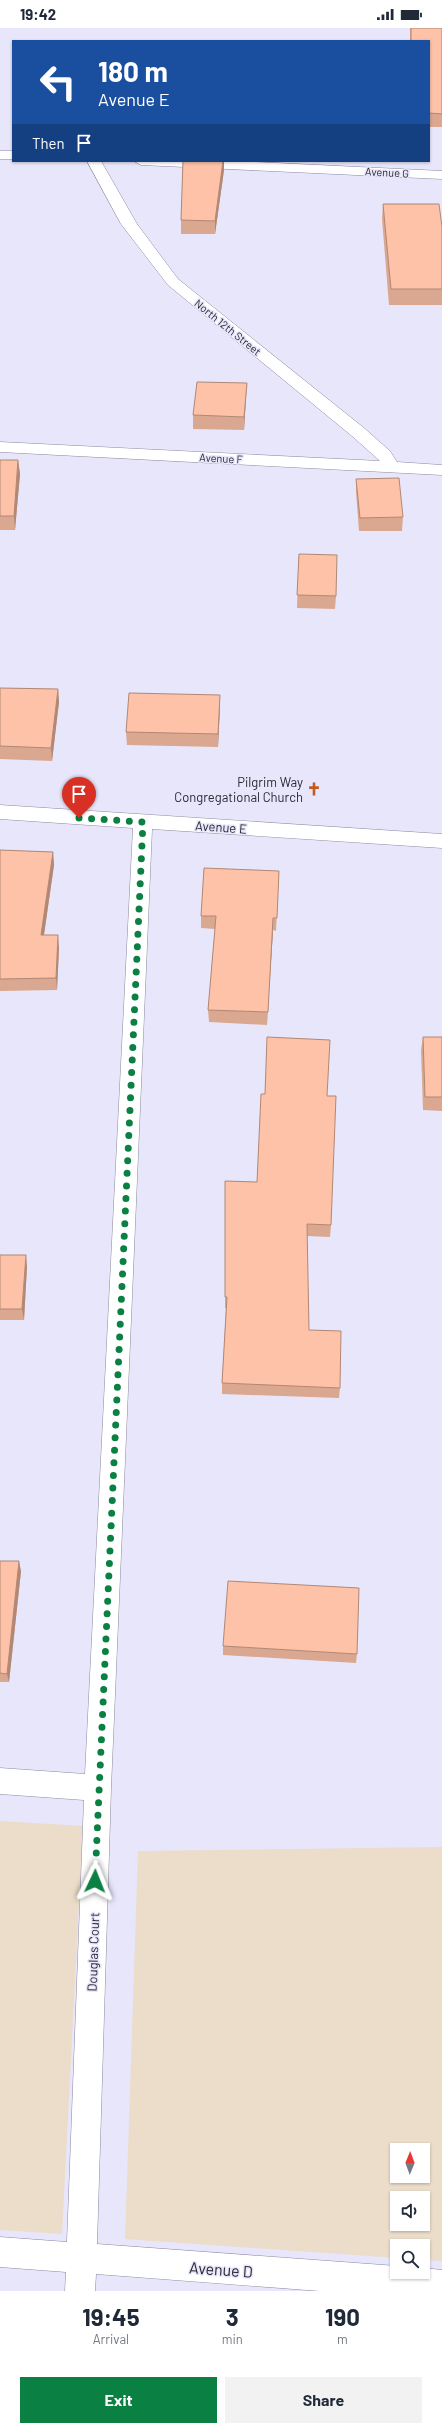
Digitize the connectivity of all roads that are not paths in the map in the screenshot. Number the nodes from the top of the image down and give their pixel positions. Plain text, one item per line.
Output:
1 (0, 155) edge
2 (12, 155) edge
3 (95, 162) edge
4 (162, 162) edge
5 (442, 175) edge
6 (0, 447) edge
7 (392, 467) junction
8 (442, 470) edge
9 (0, 812) edge
10 (143, 822) junction
11 (442, 840) edge
12 (0, 1781) edge
13 (98, 1788) junction
14 (0, 2252) edge
15 (81, 2259) junction
16 (442, 2286) edge
17 (80, 2291) edge

1 - 2 street
3 - 7 street, North 12th Street
4 - 5 street, Avenue G
6 - 7 street, Avenue F
7 - 8 street, Avenue F
9 - 10 street, Avenue E
10 - 11 street, Avenue E
10 - 13 street, Douglas Court
12 - 13 street
13 - 15 street, Douglas Court
14 - 15 street, Avenue D
15 - 16 street, Avenue D
15 - 17 street, Douglas Court

